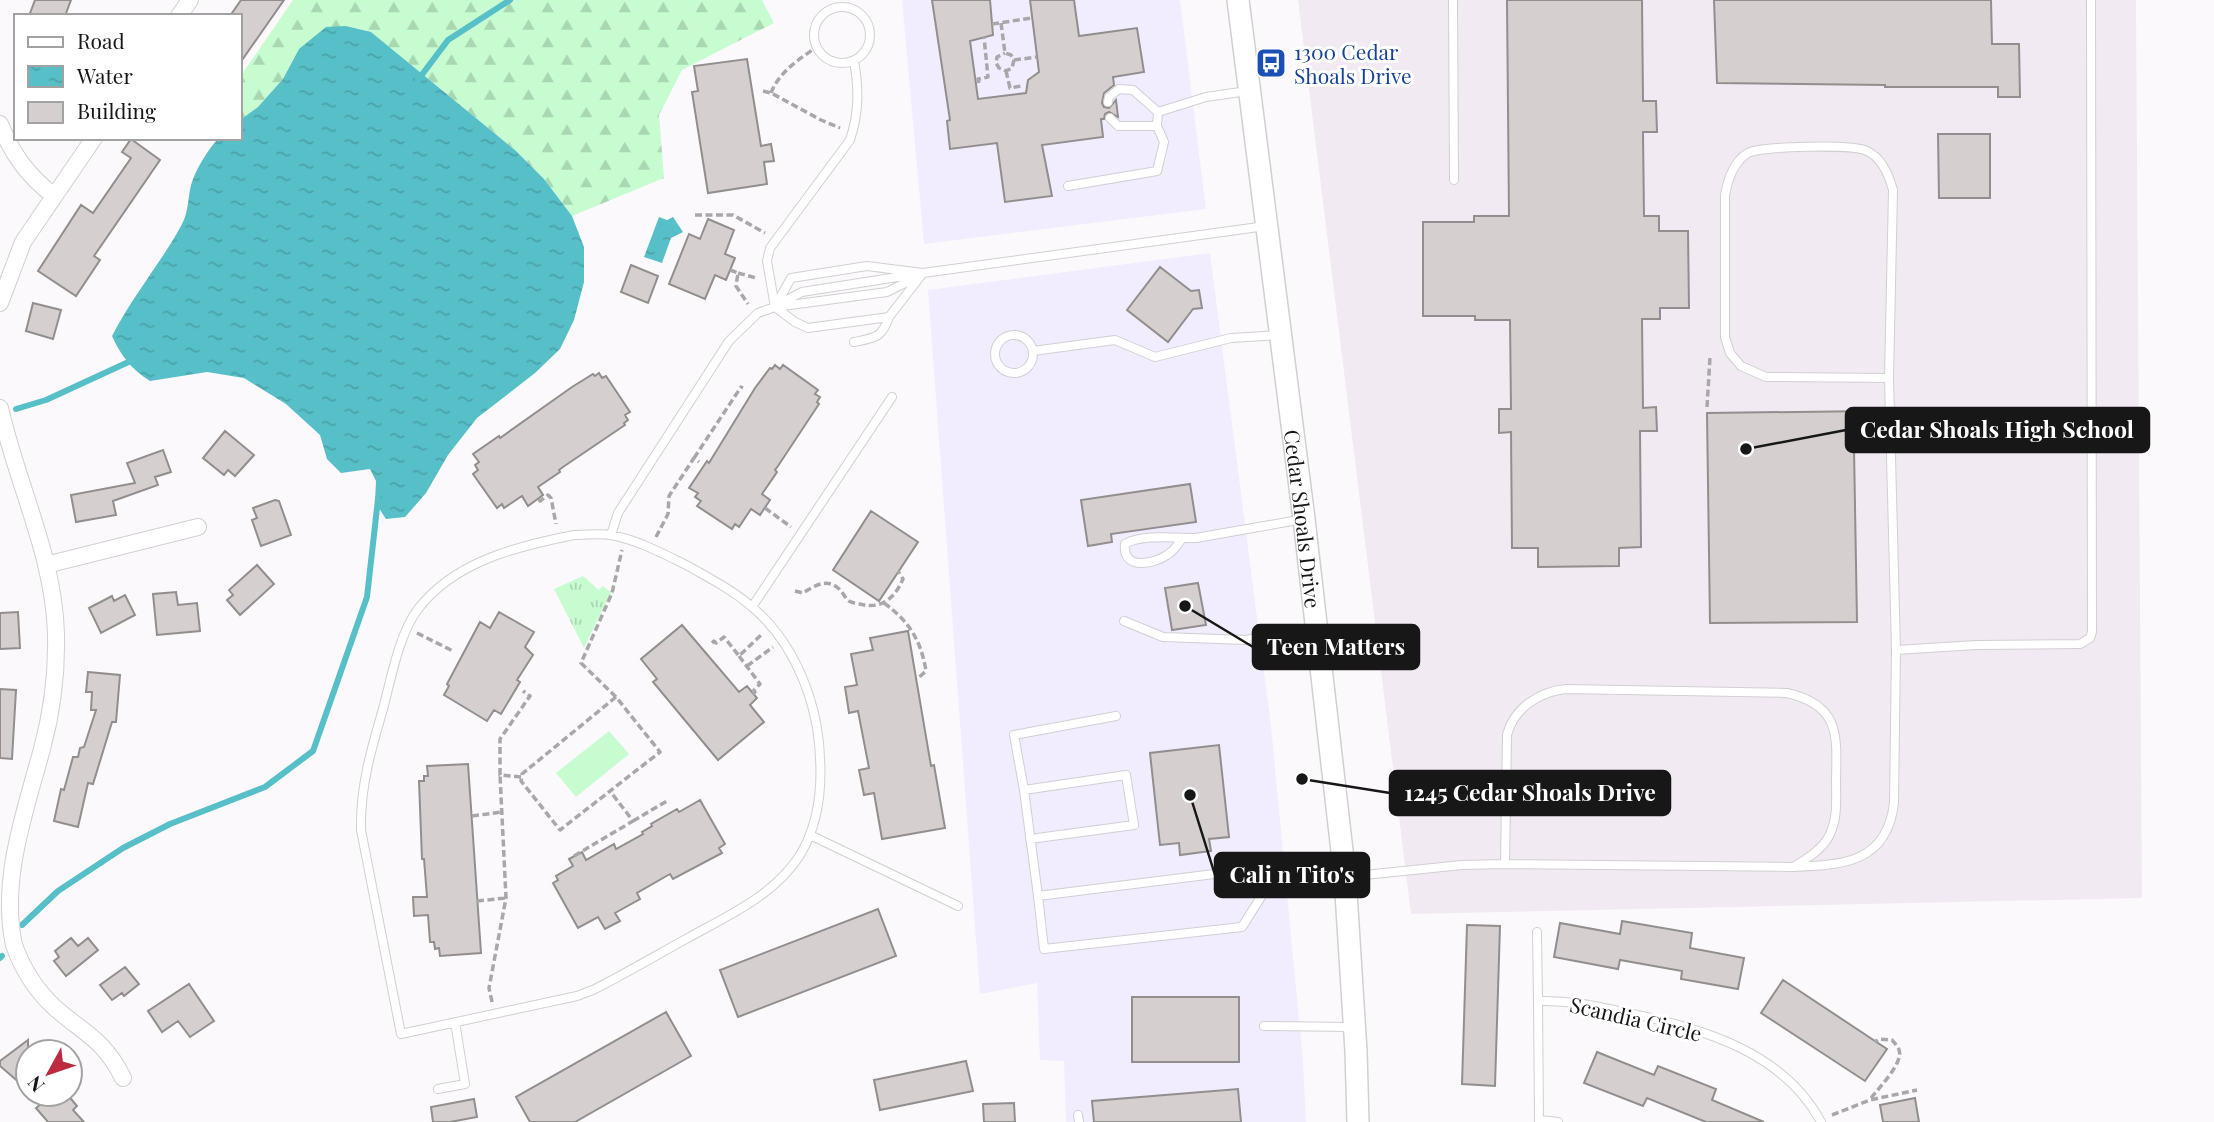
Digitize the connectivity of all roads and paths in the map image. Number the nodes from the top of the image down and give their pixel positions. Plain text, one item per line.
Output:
1 (1238, 0) edge
2 (1453, 0) edge
3 (2091, 0) edge
4 (1032, 18) dead end
5 (1001, 23) junction
6 (992, 24) dead end
7 (984, 37) dead end
8 (817, 47) junction
9 (1005, 53) junction
10 (1037, 57) dead end
11 (1014, 60) junction
12 (855, 61) junction
13 (996, 63) junction
14 (987, 64) junction
15 (1006, 71) junction
16 (979, 83) dead end
17 (1021, 86) dead end
18 (763, 91) dead end
19 (1250, 91) junction
20 (771, 93) junction
21 (1108, 103) dead end
22 (1158, 111) junction
23 (1110, 118) dead end
24 (0, 124) edge
25 (1157, 126) junction
26 (852, 133) junction
27 (93, 140) edge
28 (1454, 180) dead end
29 (1069, 186) dead end
30 (54, 197) junction
31 (695, 215) dead end
32 (751, 224) dead end
33 (1266, 226) junction
34 (730, 270) dead end
35 (923, 273) junction
36 (739, 293) dead end
37 (0, 303) edge
38 (775, 306) junction
39 (889, 317) junction
40 (1280, 335) junction
41 (854, 341) dead end
42 (1033, 351) junction
43 (1710, 357) dead end
44 (1889, 378) junction
45 (743, 388) dead end
46 (892, 397) dead end
47 (1707, 407) dead end
48 (0, 408) edge
49 (694, 458) junction
50 (699, 462) dead end
51 (539, 499) dead end
52 (765, 508) dead end
53 (779, 518) dead end
54 (1304, 519) junction
55 (198, 527) dead end
56 (659, 528) dead end
57 (611, 535) junction
58 (560, 538) junction
59 (1182, 538) junction
60 (621, 554) dead end
61 (46, 565) junction
62 (898, 571) dead end
63 (794, 591) dead end
64 (884, 603) junction
65 (752, 607) junction
66 (1124, 621) dead end
67 (1317, 628) junction
68 (431, 641) dead end
69 (782, 641) junction
70 (712, 643) dead end
71 (752, 644) dead end
72 (1896, 650) junction
73 (453, 651) dead end
74 (739, 656) junction
75 (747, 666) junction
76 (917, 679) dead end
77 (523, 691) dead end
78 (753, 694) dead end
79 (616, 697) junction
80 (1116, 716) dead end
81 (500, 775) junction
82 (522, 777) junction
83 (1024, 790) junction
84 (610, 791) junction
85 (668, 803) dead end
86 (502, 813) junction
87 (472, 816) dead end
88 (633, 821) junction
89 (810, 835) junction
90 (1030, 839) junction
91 (574, 856) dead end
92 (1505, 864) junction
93 (1792, 867) junction
94 (1345, 877) junction
95 (1273, 878) junction
96 (1038, 896) junction
97 (506, 898) junction
98 (477, 901) dead end
99 (958, 906) dead end
100 (1537, 932) dead end
101 (1538, 1000) junction
102 (495, 1014) junction
103 (455, 1022) junction
104 (1264, 1026) dead end
105 (1355, 1027) junction
106 (1875, 1042) dead end
107 (123, 1078) dead end
108 (438, 1089) dead end
109 (1917, 1090) dead end
110 (1870, 1100) junction
111 (1539, 1121) edge
112 (1821, 1121) edge
113 (1359, 1122) edge
114 (1558, 1122) edge

1 - 19 street, Cedar Shoals Drive
2 - 28 lane
3 - 72 lane
4 - 5 path
5 - 6 path
5 - 9 path
7 - 14 path
8 - 12 lane
8 - 12 lane
8 - 20 path
9 - 11 path
9 - 13 path
10 - 11 path
11 - 15 path
12 - 26 lane
13 - 14 path
13 - 15 path
14 - 16 path
15 - 17 path
18 - 20 path
19 - 22 lane
19 - 33 street, Cedar Shoals Drive
20 - 26 path
21 - 22 lane
22 - 25 lane
23 - 25 lane
24 - 30 street
25 - 29 lane
26 - 38 lane
27 - 30 street
30 - 37 street
31 - 32 path
33 - 35 lane
33 - 40 street, Cedar Shoals Drive
34 - 36 path
35 - 38 lane
35 - 38 lane
35 - 38 lane
35 - 39 lane
38 - 39 lane
38 - 57 lane
39 - 41 lane
40 - 42 lane
40 - 54 street, Cedar Shoals Drive
42 - 42 lane
43 - 47 path
44 - 44 lane
44 - 72 lane
45 - 49 path
46 - 65 lane
48 - 61 street
49 - 50 path
49 - 56 path
51 - 58 path
52 - 53 path
54 - 59 lane
54 - 67 street, Cedar Shoals Drive
55 - 61 street
57 - 58 lane
57 - 65 lane
58 - 103 lane
59 - 59 lane
60 - 79 path
61 - 107 street
62 - 64 path
63 - 64 path
64 - 76 path
65 - 69 lane
66 - 67 lane
67 - 94 street, Cedar Shoals Drive
68 - 73 path
69 - 75 path
69 - 89 lane
70 - 74 path
71 - 74 path
72 - 93 lane
74 - 75 path
75 - 78 path
77 - 81 path
79 - 82 path
79 - 84 path
80 - 83 lane
81 - 82 path
81 - 86 path
82 - 84 path
83 - 90 lane
83 - 90 lane
84 - 88 path
85 - 88 path
86 - 87 path
86 - 97 path
88 - 91 path
89 - 99 lane
89 - 102 lane
90 - 96 lane
92 - 93 lane
92 - 93 lane
92 - 94 lane
94 - 95 lane
94 - 105 street, Cedar Shoals Drive
95 - 96 lane
95 - 96 lane
97 - 98 path
97 - 102 path
100 - 101 lane
101 - 111 lane, Scandia Circle
101 - 112 lane, Scandia Circle
102 - 103 lane
103 - 108 lane
104 - 105 lane
105 - 113 street, Cedar Shoals Drive
106 - 110 path
109 - 110 path
110 - 112 path
111 - 114 lane

